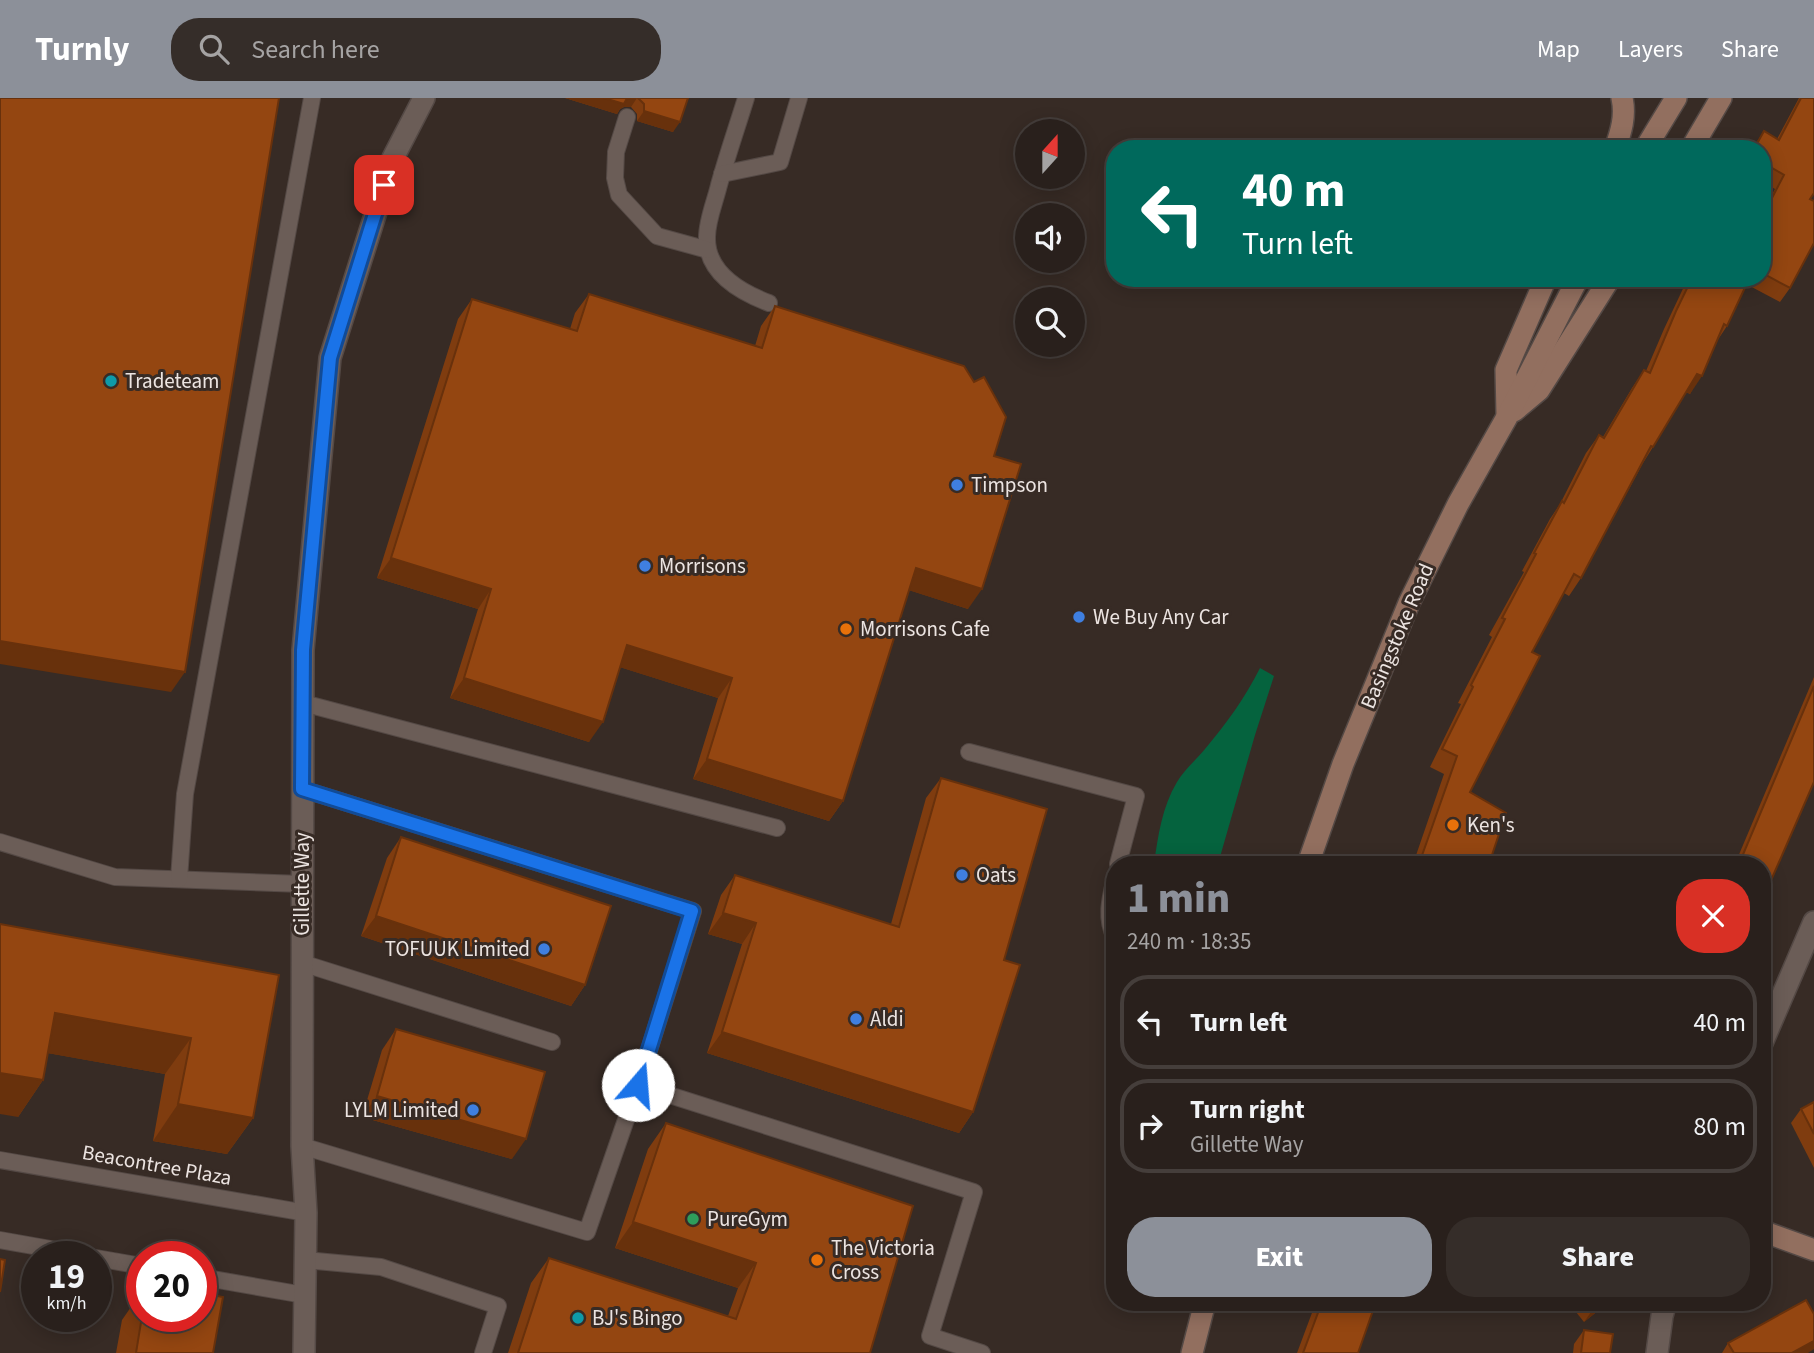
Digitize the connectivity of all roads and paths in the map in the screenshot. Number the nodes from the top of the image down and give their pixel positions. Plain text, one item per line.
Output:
1 (312, 98) edge
2 (424, 98) edge
3 (746, 98) edge
4 (799, 98) edge
5 (1622, 98) edge
6 (1721, 98) edge
7 (1674, 99) edge
8 (627, 117) dead end
9 (1708, 120) junction
10 (1618, 140) edge
11 (1651, 140) edge
12 (1696, 140) edge
13 (722, 174) junction
14 (708, 250) junction
15 (1542, 287) edge
16 (1573, 287) edge
17 (1604, 287) edge
18 (769, 303) dead end
19 (1507, 416) junction
20 (303, 703) junction
21 (969, 751) dead end
22 (302, 789) junction
23 (778, 828) dead end
24 (0, 842) edge
25 (1120, 856) edge
26 (1311, 856) edge
27 (179, 879) junction
28 (302, 884) junction
29 (1814, 922) edge
30 (302, 963) junction
31 (1771, 1022) edge
32 (552, 1042) dead end
33 (638, 1085) junction
34 (302, 1146) junction
35 (0, 1160) edge
36 (306, 1213) junction
37 (1771, 1234) edge
38 (0, 1240) edge
39 (21, 1244) edge
40 (1814, 1250) edge
41 (305, 1260) junction
42 (217, 1279) edge
43 (304, 1295) junction
44 (1203, 1311) edge
45 (1664, 1311) edge
46 (304, 1353) edge
47 (483, 1353) edge
48 (982, 1353) edge
49 (1192, 1353) edge
50 (1657, 1353) edge

1 - 27 lane
2 - 20 street, Gillette Way
3 - 13 lane
4 - 13 lane
5 - 10 main road
6 - 9 main road
7 - 9 main road
7 - 11 main road
8 - 14 lane
9 - 12 main road
13 - 14 lane
14 - 18 lane
15 - 19 main road
16 - 19 main road, Basingstoke Road
17 - 19 main road, Basingstoke Road
19 - 26 main road, Basingstoke Road
20 - 22 street, Gillette Way
20 - 23 lane
21 - 25 lane
22 - 28 street, Gillette Way
22 - 33 lane
24 - 27 lane
27 - 28 lane
28 - 30 street, Gillette Way
29 - 31 street
30 - 32 lane
30 - 34 street, Gillette Way
33 - 34 lane
33 - 48 lane
34 - 36 street, Gillette Way
35 - 36 lane, Beacontree Plaza
36 - 41 street, Gillette Way
37 - 40 main road
38 - 39 lane
41 - 43 street, Gillette Way
41 - 47 lane
42 - 43 lane
43 - 46 street, Gillette Way
44 - 49 main road
45 - 50 street

